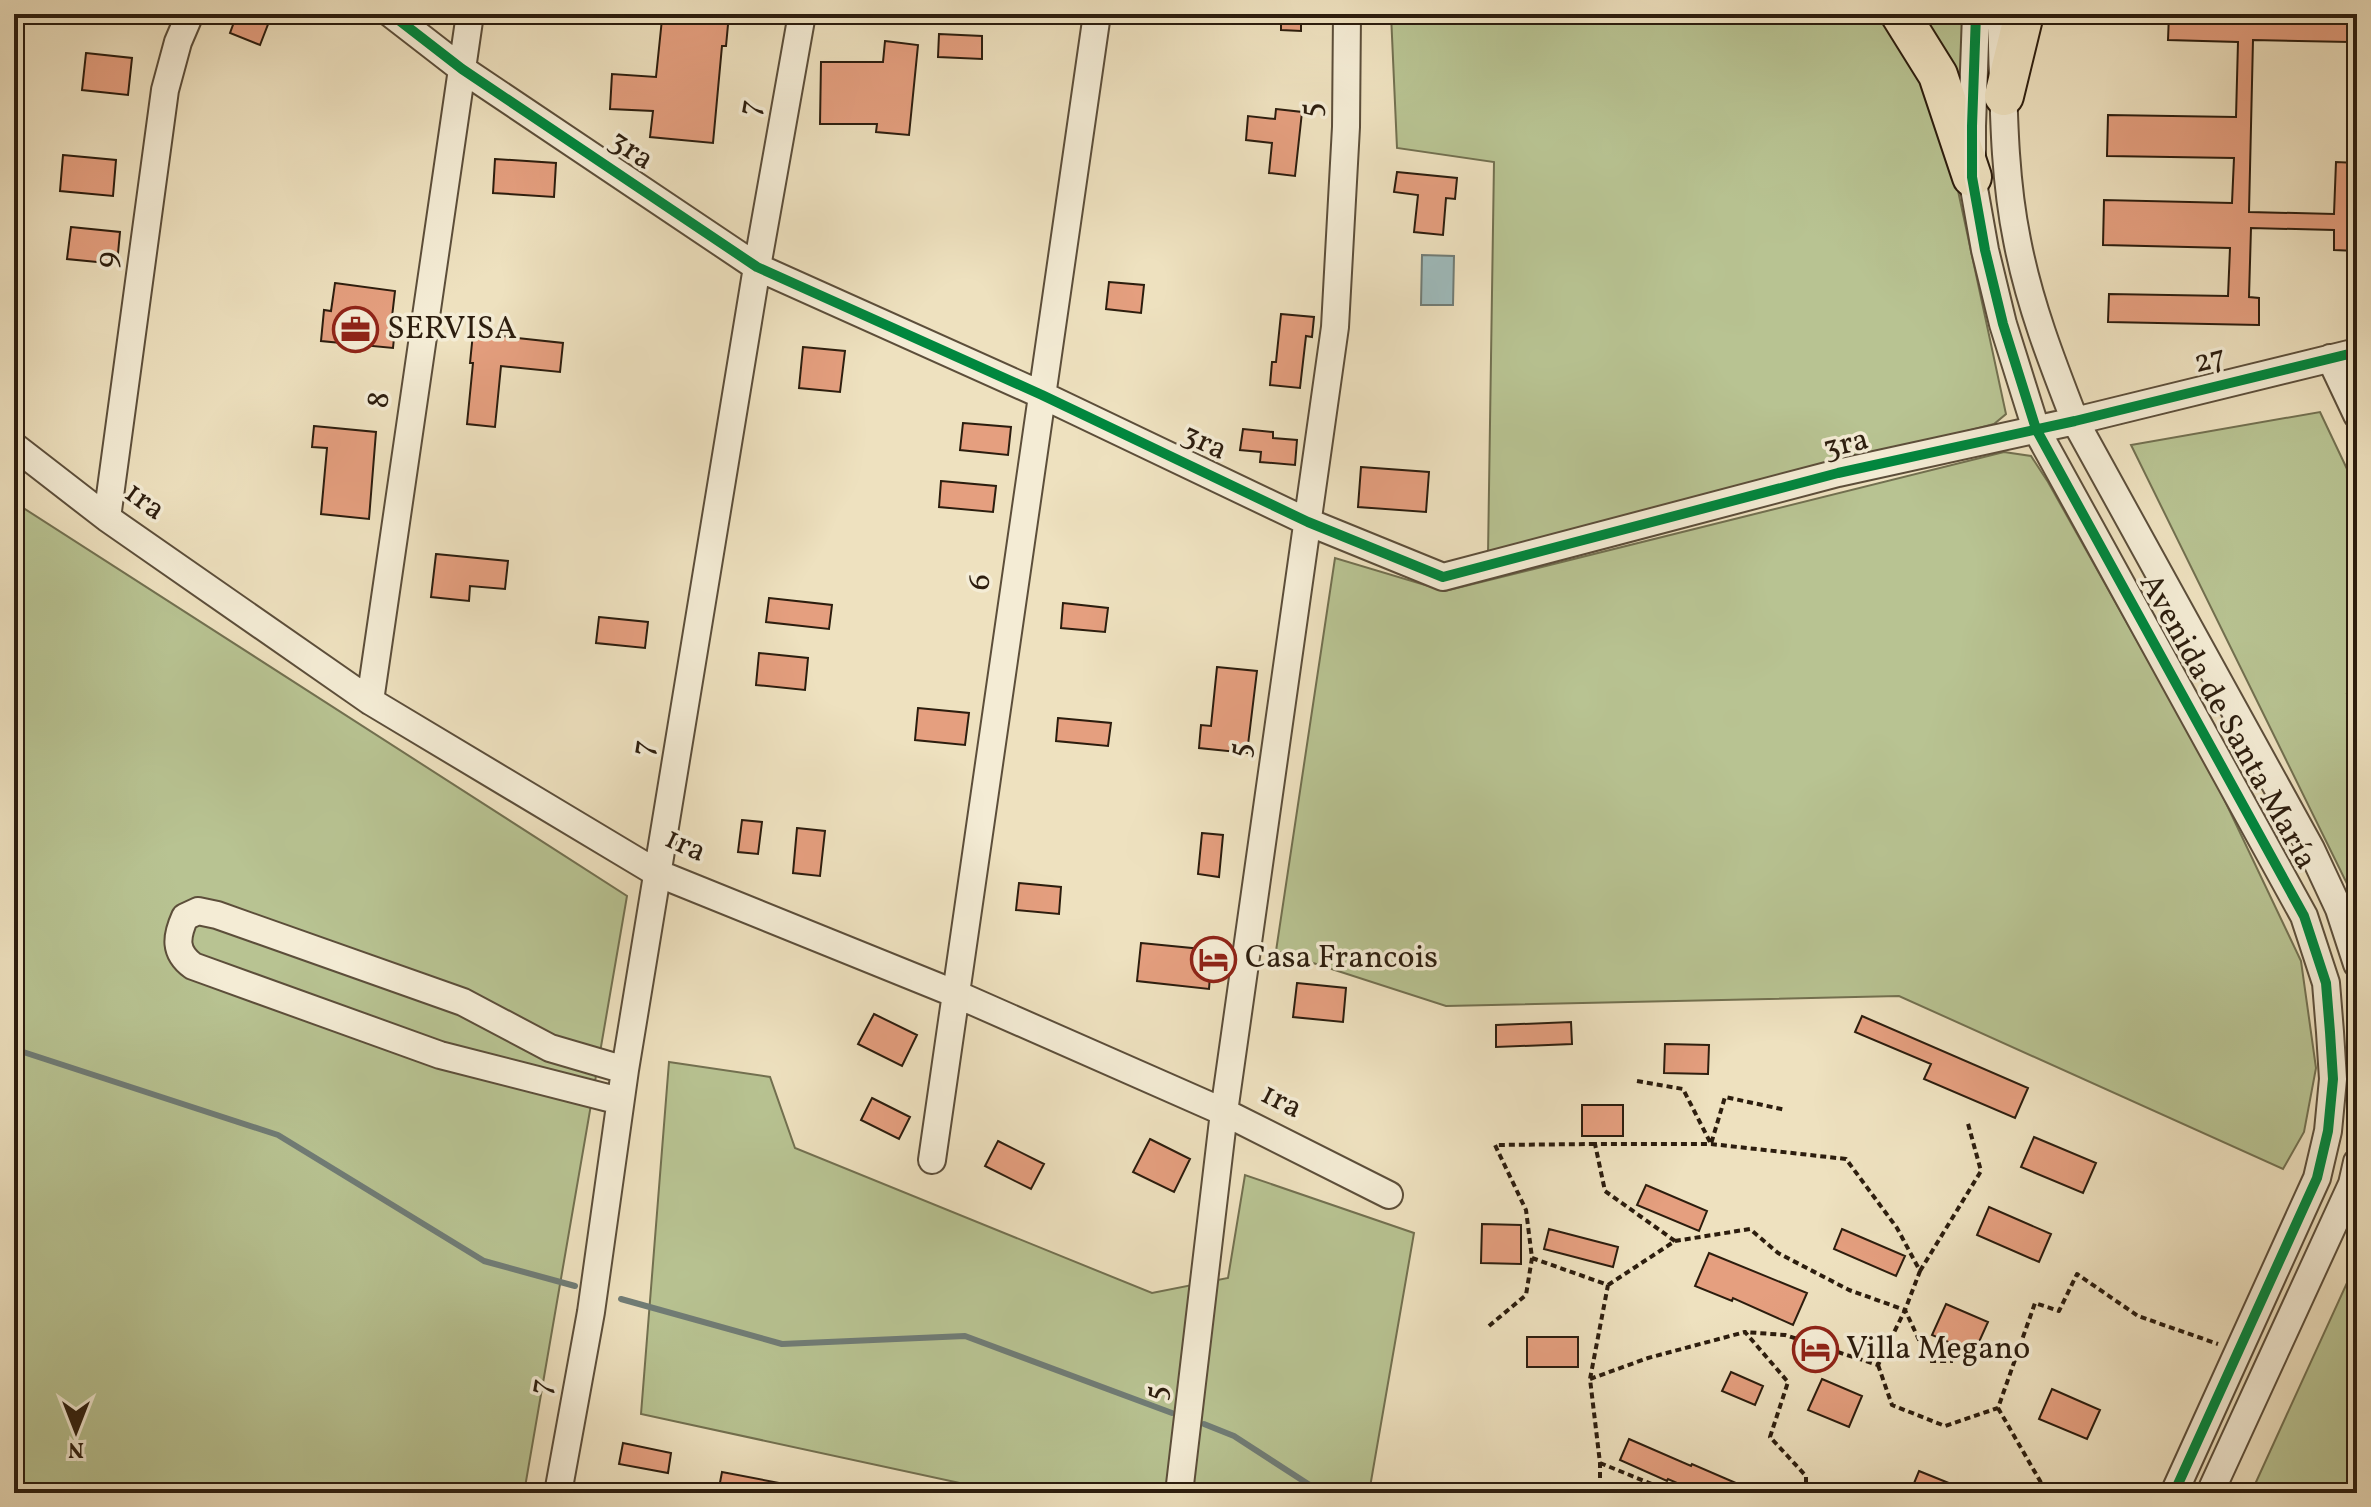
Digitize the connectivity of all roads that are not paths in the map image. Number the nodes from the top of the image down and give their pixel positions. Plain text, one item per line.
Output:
1 (190, 14) edge
2 (391, 14) edge
3 (470, 14) edge
4 (802, 14) edge
5 (1097, 14) edge
6 (1347, 14) edge
7 (1900, 14) edge
8 (1976, 14) edge
9 (2001, 14) edge
10 (2024, 14) edge
11 (462, 69) junction
12 (2004, 96) junction
13 (1972, 177) junction
14 (757, 267) junction
15 (2357, 352) edge
16 (2330, 358) junction
17 (1042, 395) junction
18 (2357, 415) edge
19 (2075, 421) junction
20 (2036, 429) junction
21 (14, 446) edge
22 (107, 518) junction
23 (1308, 522) junction
24 (370, 701) junction
25 (657, 873) junction
26 (2357, 964) edge
27 (956, 994) junction
28 (625, 1070) junction
29 (620, 1101) junction
30 (1224, 1112) junction
31 (932, 1160) dead end
32 (2357, 1162) edge
33 (1389, 1195) dead end
34 (558, 1493) edge
35 (1179, 1493) edge
36 (2174, 1493) edge
37 (2210, 1493) edge

1 - 22 street, 9
2 - 11 street, 3ra
3 - 11 street, 8
4 - 14 street, 7
5 - 17 street, 6
6 - 23 street, 5
7 - 13 highway
8 - 13 street, Avenida de Santa María
9 - 12 street, Avenida de Santa María
10 - 12 highway
11 - 14 street, 3ra
11 - 24 street, 8
12 - 19 street, Avenida de Santa María
13 - 20 street, Avenida de Santa María
14 - 17 street, 3ra
14 - 25 street, 7
15 - 16 street, 27
16 - 18 street
16 - 19 street, 27
17 - 23 street, 3ra
17 - 27 street, 6
19 - 20 street, 3ra
19 - 26 street, Avenida de Santa María
20 - 23 street, 3ra
20 - 36 street, Avenida de Santa María
21 - 22 street, 1ra
22 - 24 street, 1ra
23 - 30 street, 5
24 - 25 street, 1ra
25 - 27 street, 1ra
25 - 28 street, 7
27 - 30 street, 1ra
27 - 31 street, 6
28 - 29 street, 7
28 - 29 street
29 - 34 street, 7
30 - 33 street, 1ra
30 - 35 street, 5
32 - 37 street

